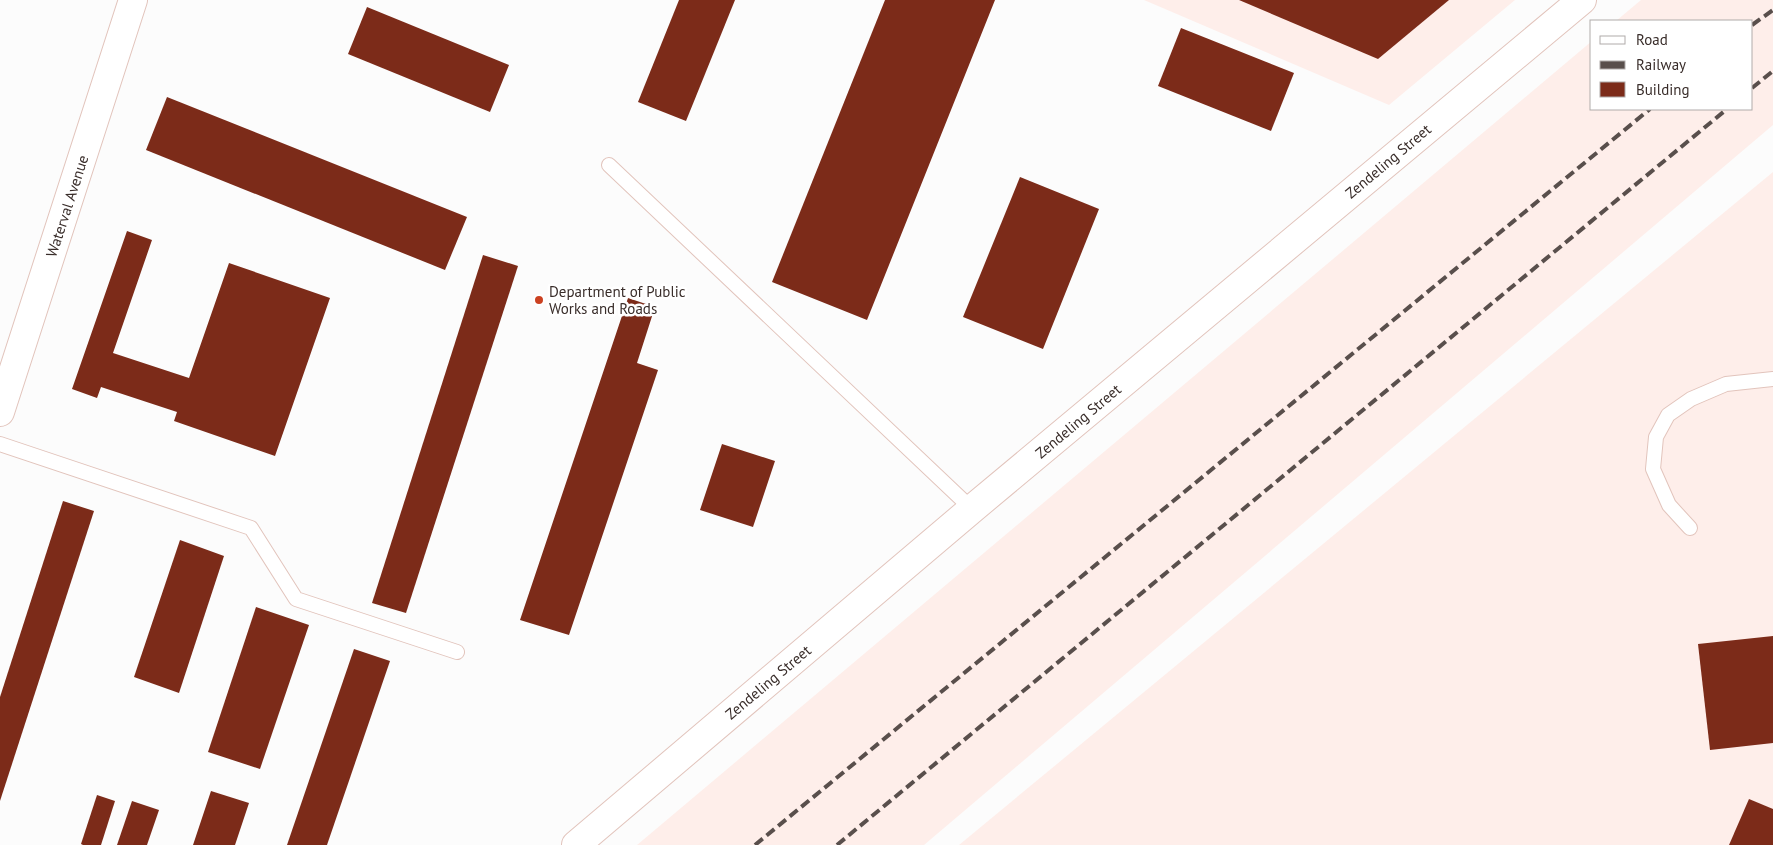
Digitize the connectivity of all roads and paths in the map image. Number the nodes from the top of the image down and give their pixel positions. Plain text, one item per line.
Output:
1 (133, 0) edge
2 (1582, 0) edge
3 (609, 165) dead end
4 (1773, 379) edge
5 (0, 412) edge
6 (0, 444) edge
7 (972, 509) junction
8 (1690, 528) dead end
9 (457, 652) dead end
10 (576, 845) edge

1 - 5 street, Waterval Avenue
2 - 7 street, Zendeling Street
3 - 7 lane
4 - 8 lane
6 - 9 lane
7 - 10 street, Zendeling Street

